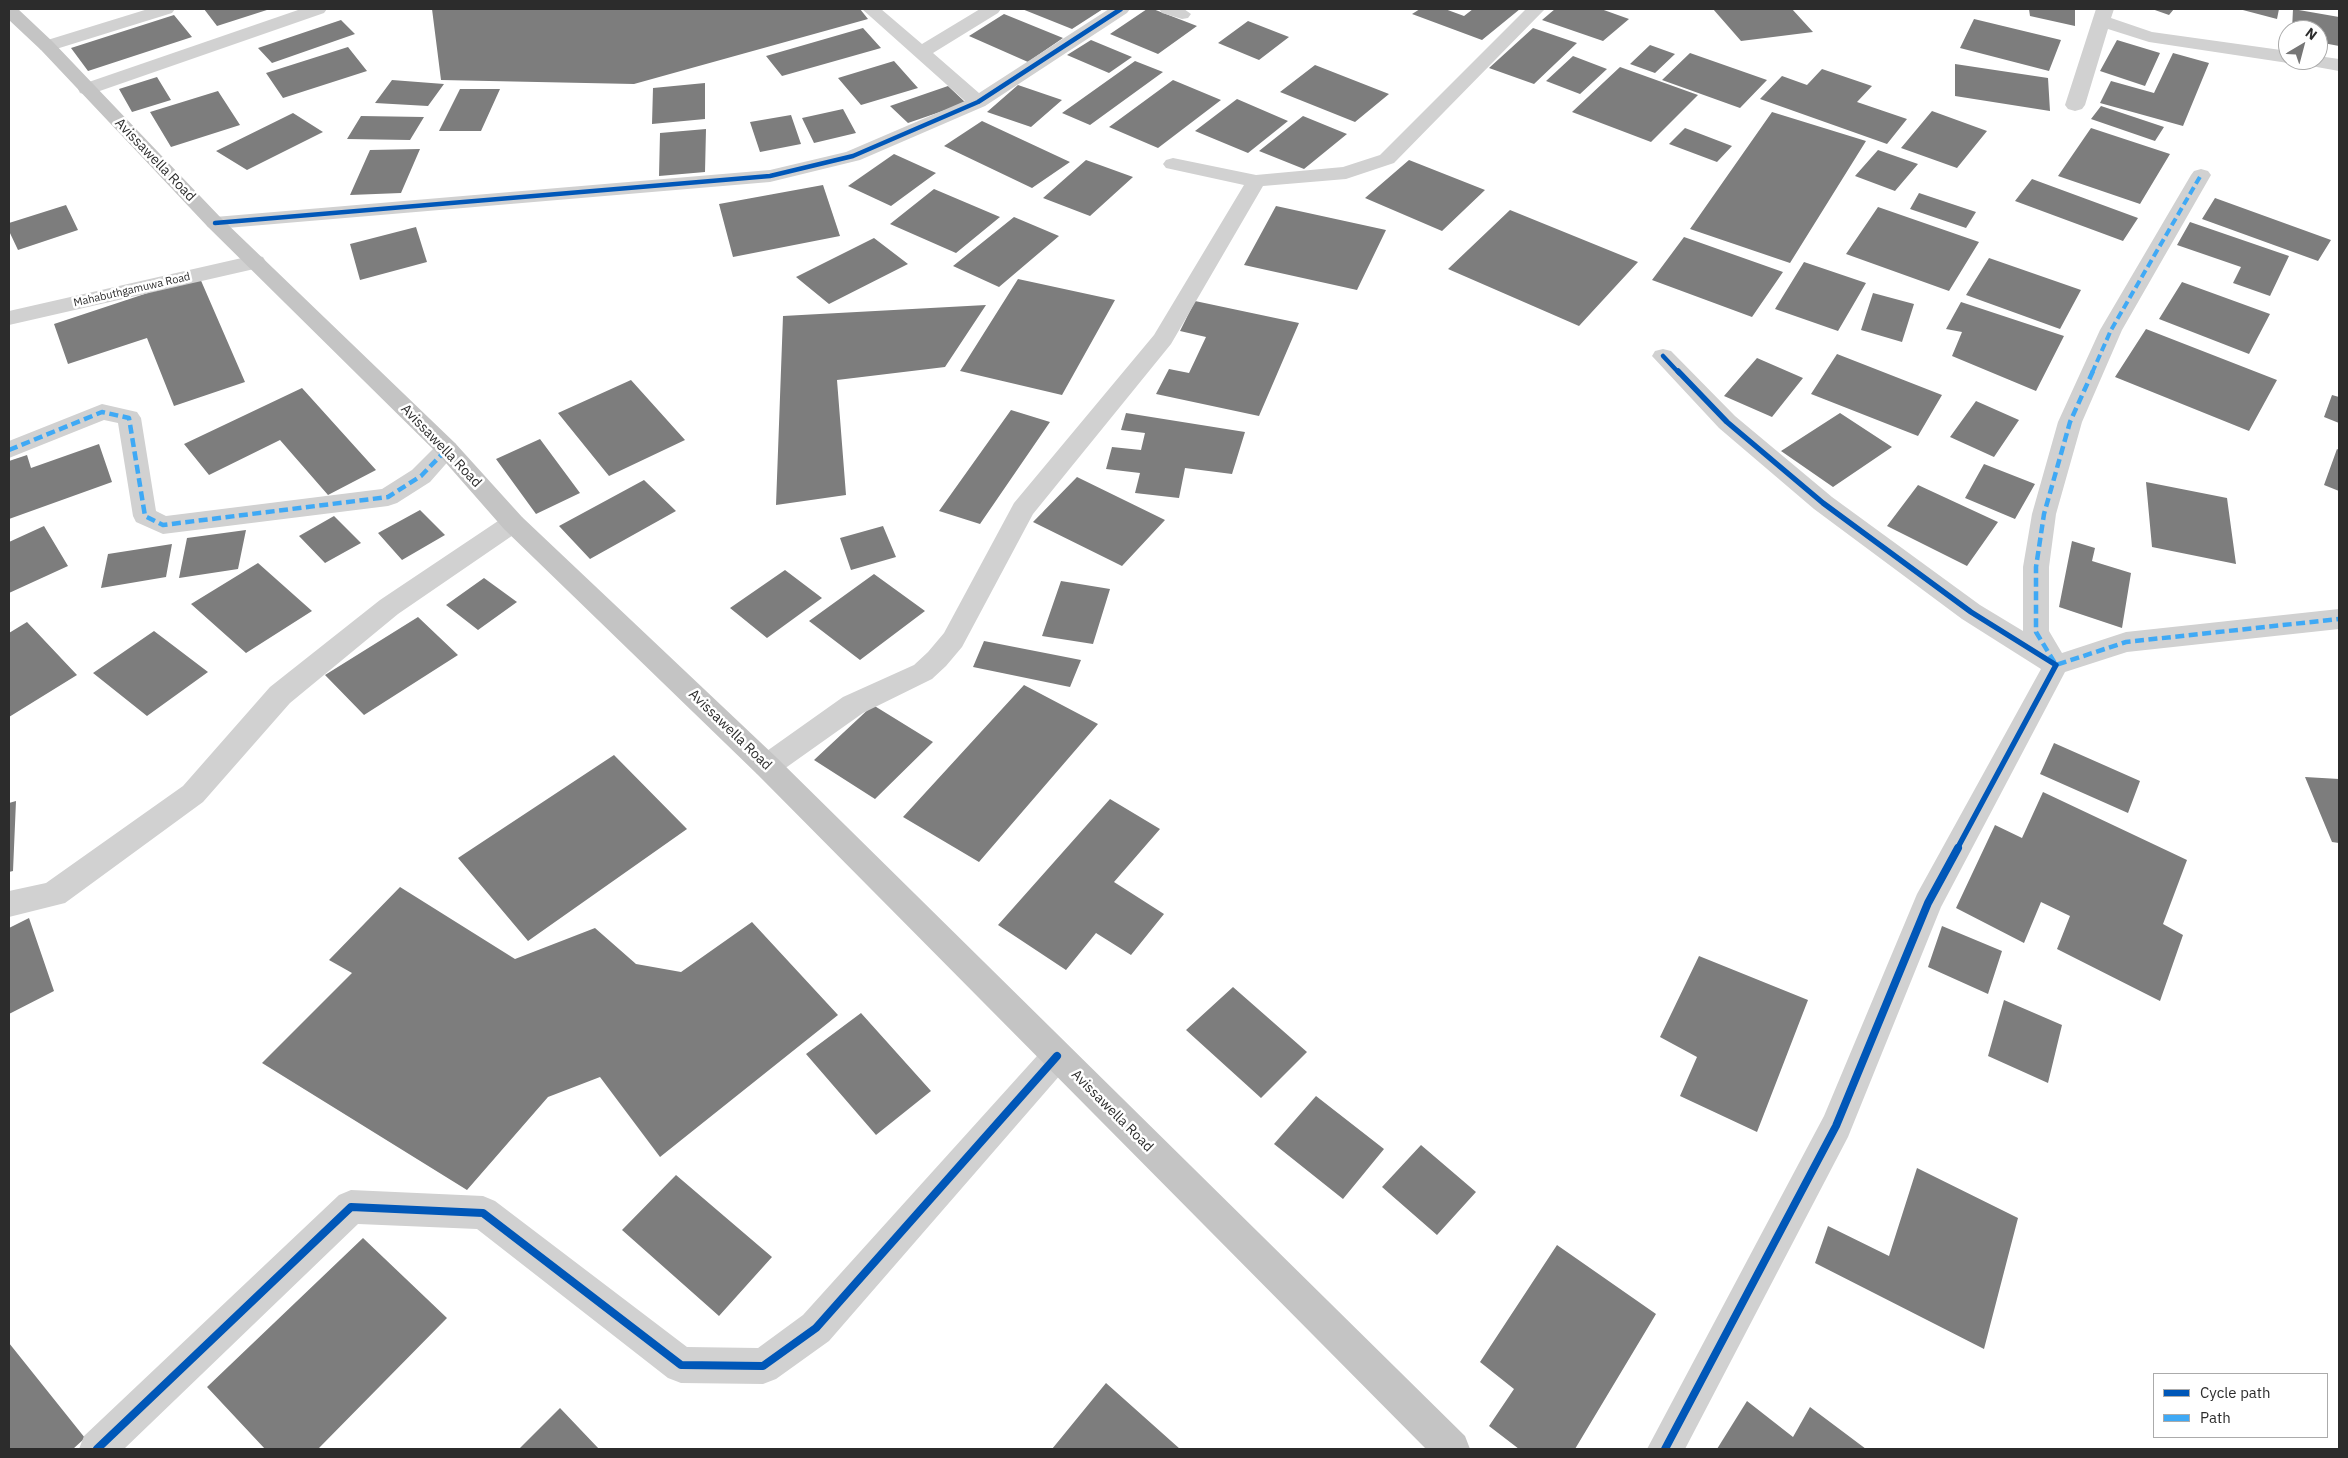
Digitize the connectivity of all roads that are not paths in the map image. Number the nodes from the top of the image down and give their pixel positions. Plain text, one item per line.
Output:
1 (166, 9) edge
2 (318, 9) edge
3 (871, 9) edge
4 (992, 9) edge
5 (1121, 9) edge
6 (1536, 9) edge
7 (9, 10) edge
8 (2102, 15) edge
9 (47, 46) junction
10 (921, 54) junction
11 (2278, 56) edge
12 (87, 89) junction
13 (978, 102) junction
14 (2075, 105) dead end
15 (1173, 164) dead end
16 (2201, 175) dead end
17 (1256, 181) junction
18 (215, 223) junction
19 (255, 262) junction
20 (9, 318) edge
21 (1663, 356) dead end
22 (447, 448) junction
23 (9, 450) edge
24 (513, 523) junction
25 (2339, 619) edge
26 (2056, 665) junction
27 (767, 766) junction
28 (9, 904) edge
29 (1057, 1056) junction
30 (97, 1449) edge
31 (1452, 1449) edge
32 (1665, 1449) edge

1 - 9 street
2 - 12 street
3 - 10 street
4 - 10 street
5 - 13 street
6 - 17 street
7 - 9 main road, Avissawella Road
8 - 11 street
8 - 14 street
9 - 12 main road, Avissawella Road
10 - 13 street
12 - 18 main road, Avissawella Road
13 - 18 street
15 - 17 street
16 - 26 street
17 - 27 street
18 - 19 main road, Avissawella Road
19 - 20 street, Mahabuthgamuwa Road
19 - 22 main road, Avissawella Road
21 - 26 street
22 - 23 street
22 - 24 main road, Avissawella Road
24 - 27 main road, Avissawella Road
24 - 28 street
25 - 26 street
26 - 32 street
27 - 29 main road, Avissawella Road
29 - 30 street
29 - 31 main road, Avissawella Road

